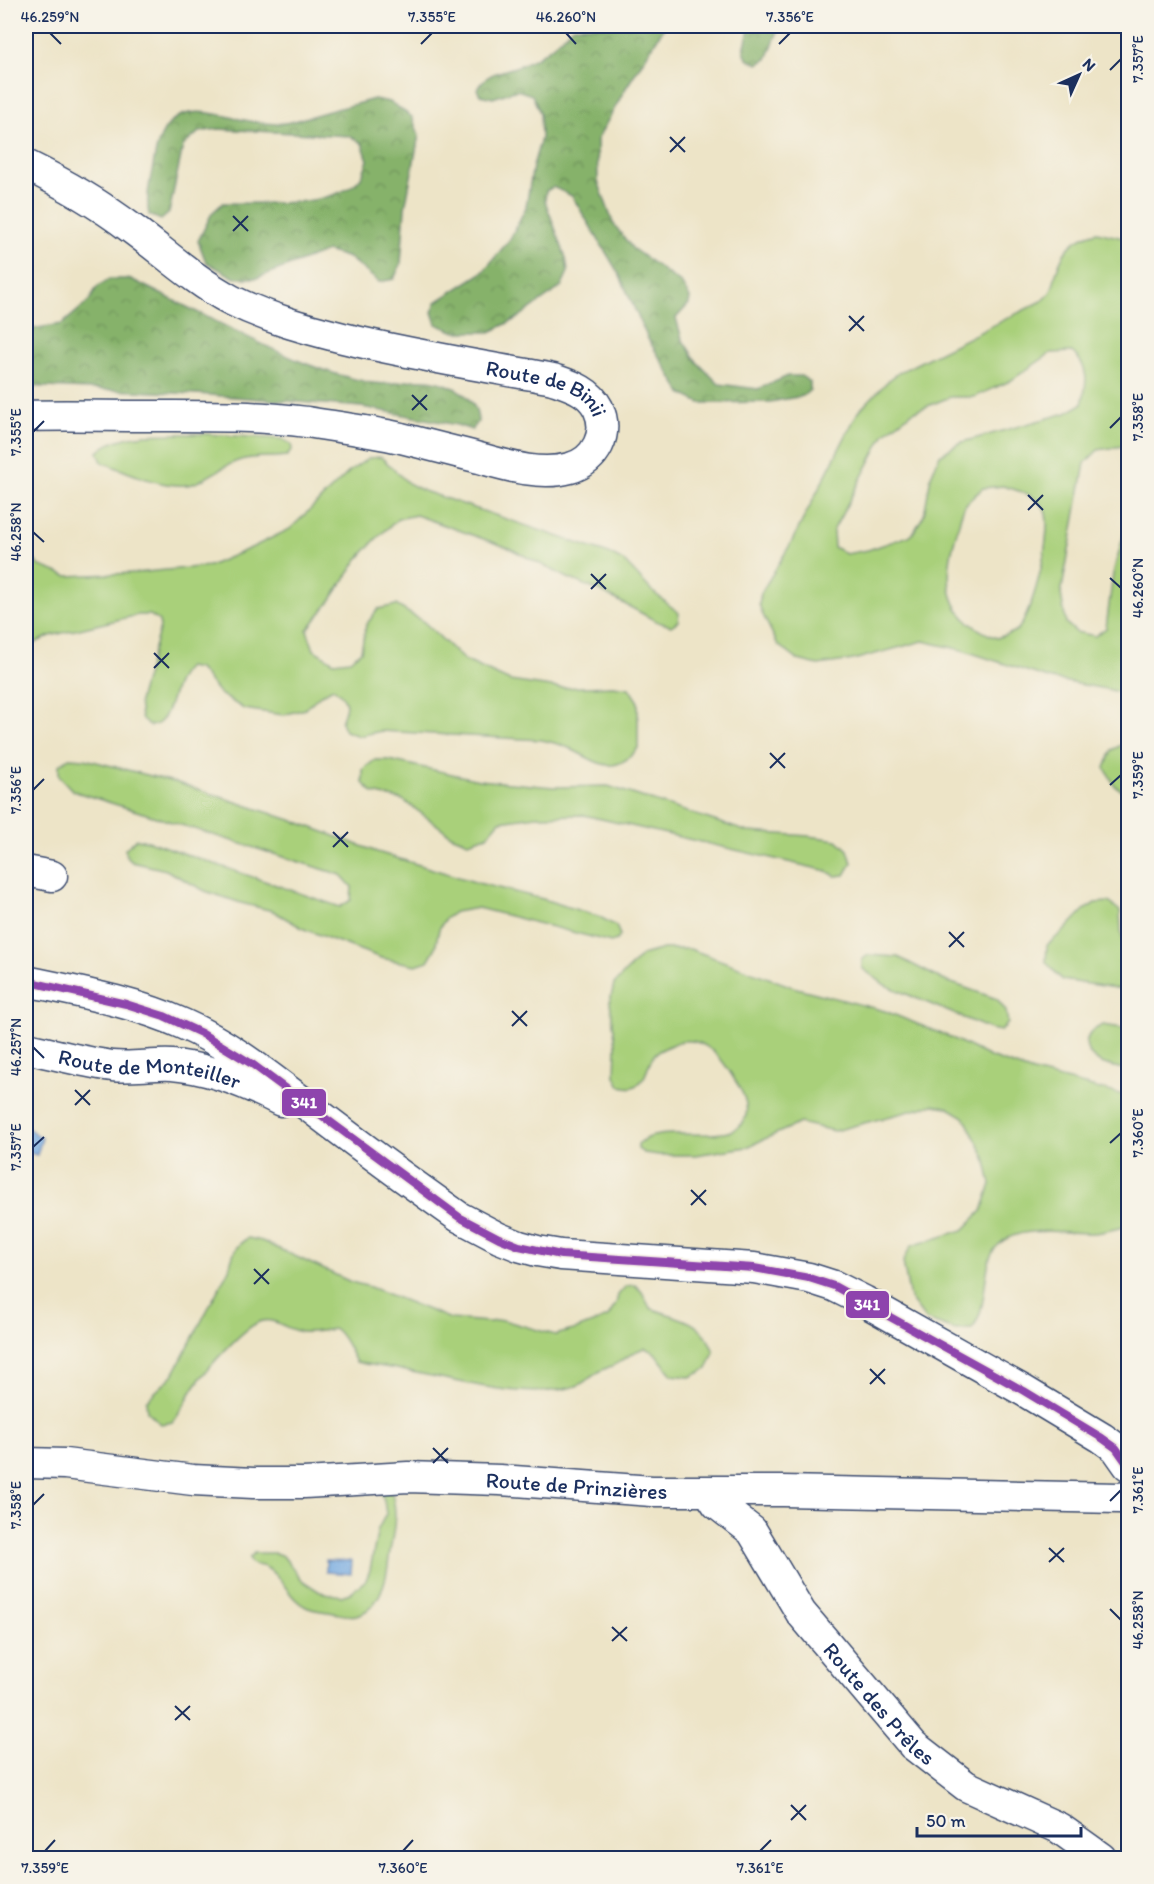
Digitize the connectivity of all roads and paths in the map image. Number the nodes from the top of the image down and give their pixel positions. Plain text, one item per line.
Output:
1 (26, 165) edge
2 (26, 416) edge
3 (26, 981) edge
4 (26, 1048) edge
5 (304, 1103) junction
6 (26, 1463) edge
7 (1128, 1465) edge
8 (709, 1491) junction
9 (1128, 1497) edge
10 (1101, 1858) edge

1 - 2 street, Route de Binii
3 - 5 street, Route de Monteiller
4 - 5 street, Route de Monteiller
5 - 7 street, Route de Monteiller
6 - 8 street, Route de Prinzières
8 - 9 street, Route de Prinzières
8 - 10 street, Route des Prêles

